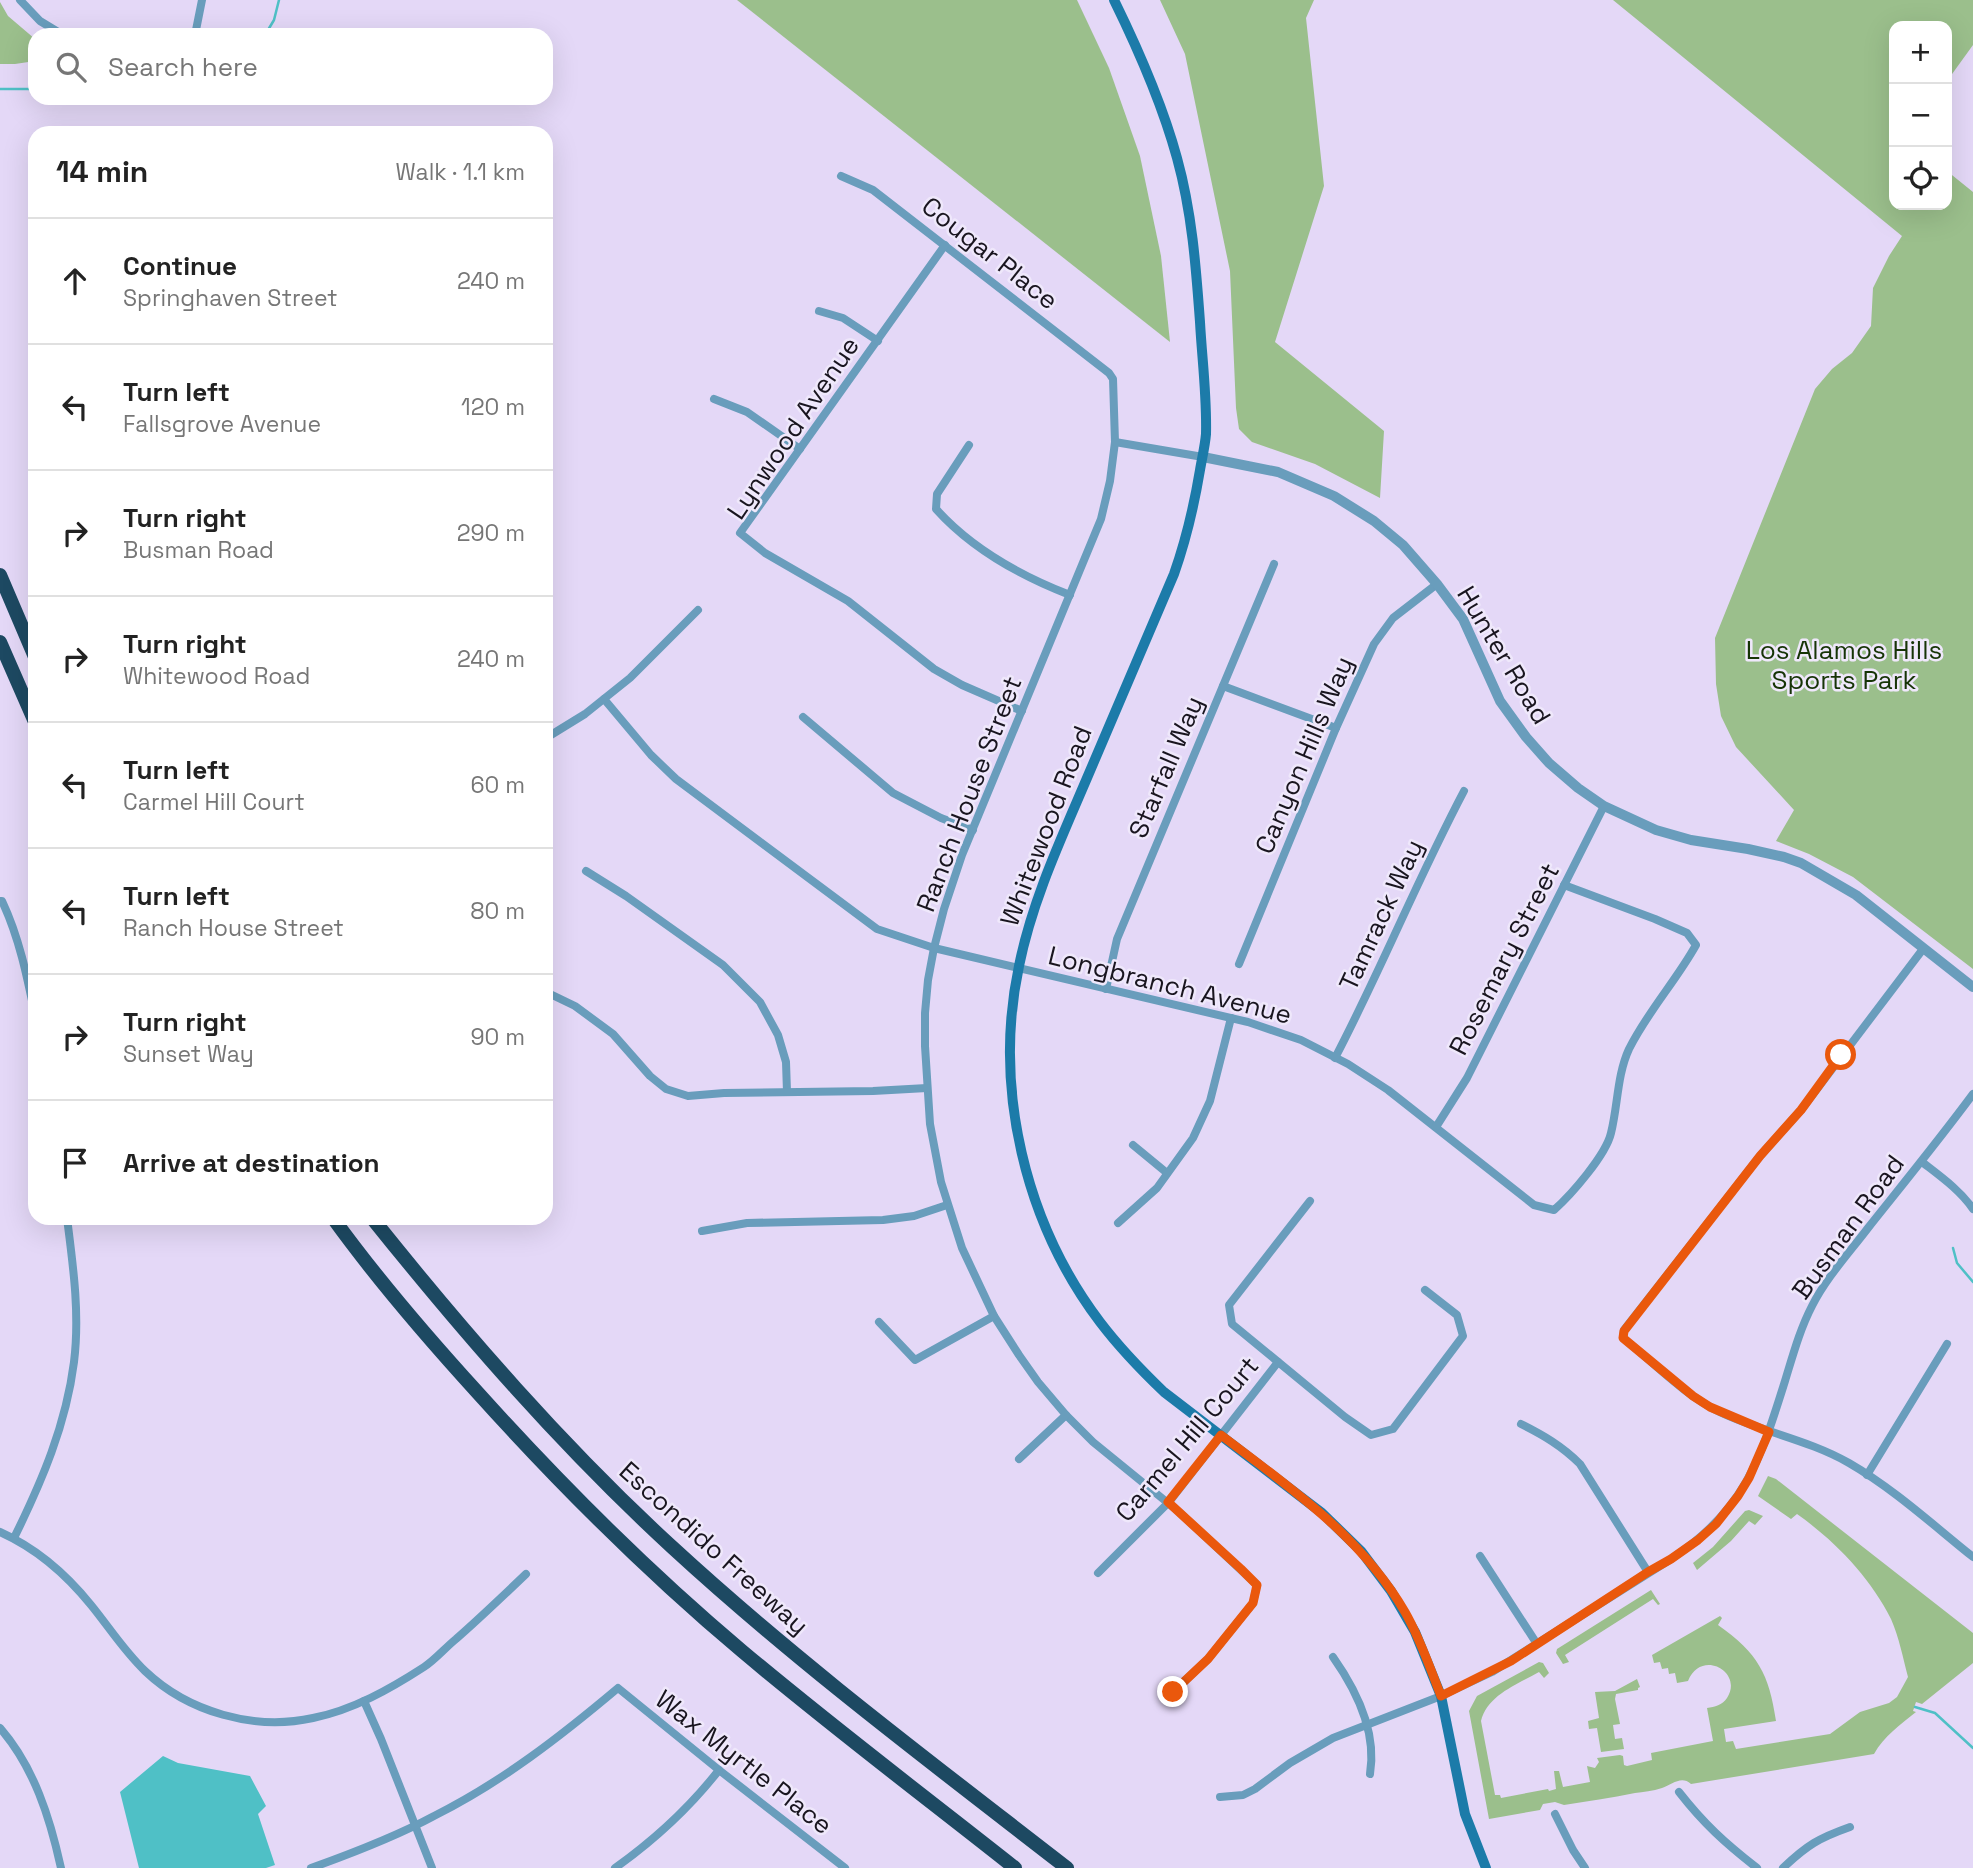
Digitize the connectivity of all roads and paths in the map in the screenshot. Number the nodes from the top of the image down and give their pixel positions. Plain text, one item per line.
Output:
1 (20, 0) edge
2 (202, 0) edge
3 (1114, 0) edge
4 (52, 28) edge
5 (196, 28) edge
6 (841, 176) dead end
7 (945, 245) junction
8 (819, 311) dead end
9 (878, 341) junction
10 (1109, 373) joint
11 (714, 399) dead end
12 (1115, 442) junction
13 (969, 445) dead end
14 (800, 449) junction
15 (1203, 457) junction
16 (1274, 564) dead end
17 (0, 575) edge
18 (1437, 584) junction
19 (1070, 595) junction
20 (698, 610) dead end
21 (28, 641) edge
22 (0, 642) edge
23 (1223, 686) junction
24 (604, 699) junction
25 (28, 706) edge
26 (1022, 711) junction
27 (803, 717) dead end
28 (1336, 727) junction
29 (553, 734) edge
30 (1464, 790) dead end
31 (1604, 806) junction
32 (973, 830) junction
33 (586, 871) dead end
34 (1564, 885) junction
35 (0, 901) edge
36 (934, 947) junction
37 (1923, 949) junction
38 (1239, 964) dead end
39 (1018, 968) junction
40 (28, 981) edge
41 (1973, 988) edge
42 (1106, 989) junction
43 (553, 995) edge
44 (1231, 1018) junction
45 (1335, 1058) junction
46 (927, 1088) junction
47 (787, 1092) junction
48 (1973, 1094) edge
49 (1436, 1127) junction
50 (1133, 1145) dead end
51 (1922, 1161) junction
52 (1167, 1173) junction
53 (1310, 1201) dead end
54 (947, 1205) junction
55 (1973, 1209) edge
56 (1118, 1223) dead end
57 (68, 1225) edge
58 (339, 1225) edge
59 (378, 1225) edge
60 (702, 1231) dead end
61 (1425, 1290) dead end
62 (994, 1316) junction
63 (879, 1322) dead end
64 (1947, 1344) dead end
65 (1278, 1362) junction
66 (1066, 1415) junction
67 (1521, 1424) dead end
68 (1769, 1432) junction
69 (1221, 1435) junction
70 (1019, 1458) dead end
71 (1867, 1475) junction
72 (1168, 1502) junction
73 (0, 1532) edge
74 (14, 1538) junction
75 (1480, 1556) dead end
76 (1973, 1557) edge
77 (1648, 1572) junction
78 (1098, 1573) dead end
79 (526, 1574) dead end
80 (1537, 1644) junction
81 (1333, 1657) dead end
82 (1173, 1692) dead end
83 (1441, 1696) junction
84 (364, 1701) junction
85 (1367, 1724) junction
86 (0, 1728) edge
87 (719, 1770) junction
88 (1370, 1774) dead end
89 (1679, 1791) dead end
90 (1220, 1797) dead end
91 (1555, 1814) dead end
92 (415, 1826) junction
93 (1850, 1827) dead end
94 (61, 1868) edge
95 (311, 1868) edge
96 (432, 1868) edge
97 (615, 1868) edge
98 (845, 1868) edge
99 (1015, 1868) edge
100 (1067, 1868) edge
101 (1486, 1868) edge
102 (1585, 1868) edge
103 (1757, 1868) edge
104 (1783, 1868) edge

1 - 4 street
2 - 5 street
3 - 15 main road, Whitewood Road
6 - 7 street, Cougar Place
7 - 9 street, Lynwood Avenue
7 - 10 street, Cougar Place
8 - 9 street
9 - 14 street, Lynwood Avenue
10 - 12 street, Ranch House Street
11 - 14 street
12 - 15 street, Hunter Road
12 - 19 street, Ranch House Street
13 - 19 street
14 - 26 street, Lynwood Avenue
15 - 18 street, Hunter Road
15 - 39 main road, Whitewood Road
16 - 23 street, Starfall Way
17 - 21 highway
18 - 28 street, Canyon Hills Way
18 - 31 street, Hunter Road
19 - 26 street, Ranch House Street
20 - 24 street
22 - 25 highway
23 - 28 street
23 - 42 street, Starfall Way
24 - 29 street
24 - 36 street, Longbranch Avenue
26 - 32 street, Ranch House Street
27 - 32 street
28 - 38 street, Canyon Hills Way
30 - 45 street, Tamrack Way
31 - 34 street, Rosemary Street
31 - 37 street, Hunter Road
32 - 36 street, Ranch House Street
33 - 47 street
34 - 49 street, Rosemary Street
34 - 49 street, Longbranch Avenue
35 - 40 street
36 - 39 street, Longbranch Avenue
36 - 46 street, Ranch House Street
37 - 41 street, Hunter Road
37 - 68 street
39 - 42 street, Longbranch Avenue
39 - 69 main road, Whitewood Road
42 - 44 street, Longbranch Avenue
43 - 47 street
44 - 45 street, Longbranch Avenue
44 - 52 street
45 - 49 street, Longbranch Avenue
46 - 47 street
46 - 54 street, Ranch House Street
48 - 51 street, Busman Road
50 - 52 street
51 - 55 street
51 - 68 street, Busman Road
52 - 56 street
53 - 65 street
54 - 60 street
54 - 62 street, Ranch House Street
57 - 74 street
58 - 99 highway
59 - 100 highway, Escondido Freeway
61 - 65 street
62 - 63 street
62 - 66 street, Ranch House Street
64 - 71 street
65 - 69 street, Carmel Hill Court
66 - 70 street
66 - 72 street, Ranch House Street
67 - 77 street
68 - 71 street
68 - 77 street, Busman Road
69 - 72 street, Carmel Hill Court
69 - 83 main road, Whitewood Road
71 - 76 street
72 - 78 street, Carmel Hill Court
72 - 82 street, Ranch House Street
73 - 74 street
74 - 84 street
75 - 80 street
77 - 80 street, Busman Road
79 - 84 street
80 - 83 street, Busman Road
81 - 85 street
83 - 85 street, Busman Road
83 - 101 main road, Whitewood Road
84 - 92 street
85 - 88 street
85 - 90 street, Busman Road
86 - 94 street
87 - 92 street, Wax Myrtle Place
87 - 97 street
87 - 98 street, Wax Myrtle Place
89 - 103 street
91 - 102 street
92 - 95 street
92 - 96 street
93 - 104 street

